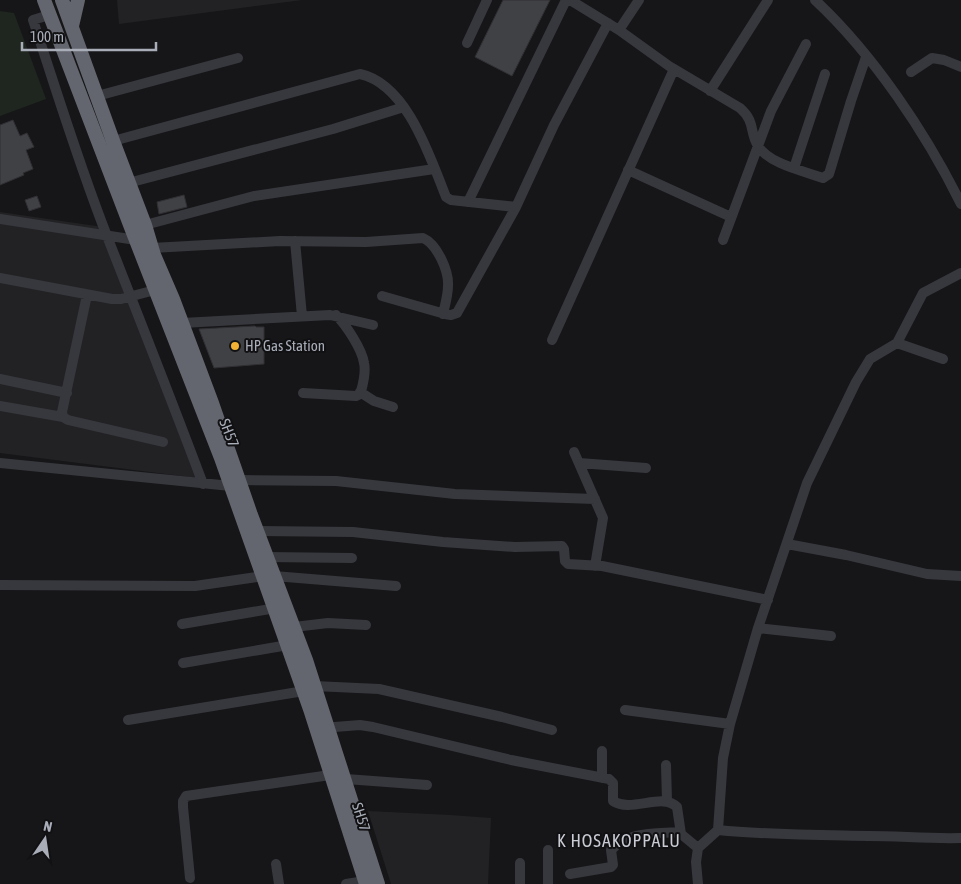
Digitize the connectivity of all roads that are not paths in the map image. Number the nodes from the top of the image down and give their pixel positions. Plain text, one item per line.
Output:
1 (44, 0) edge
2 (62, 0) edge
3 (78, 0) edge
4 (487, 0) edge
5 (639, 0) edge
6 (768, 0) edge
7 (815, 0) edge
8 (574, 1) edge
9 (49, 15) junction
10 (608, 23) junction
11 (72, 28) junction
12 (619, 30) junction
13 (467, 43) dead end
14 (806, 44) dead end
15 (866, 57) junction
16 (238, 58) dead end
17 (961, 67) edge
18 (674, 69) junction
19 (911, 72) dead end
20 (825, 74) dead end
21 (710, 92) junction
22 (96, 96) junction
23 (404, 107) junction
24 (758, 146) junction
25 (110, 147) junction
26 (794, 168) junction
27 (434, 169) junction
28 (628, 170) junction
29 (128, 182) junction
30 (960, 199) edge
31 (468, 202) junction
32 (516, 207) junction
33 (731, 217) junction
34 (0, 219) edge
35 (145, 225) junction
36 (107, 235) junction
37 (136, 240) junction
38 (723, 240) dead end
39 (295, 241) junction
40 (152, 248) junction
41 (961, 273) edge
42 (0, 278) edge
43 (156, 290) junction
44 (87, 295) junction
45 (132, 296) junction
46 (382, 296) dead end
47 (167, 302) junction
48 (443, 314) junction
49 (336, 315) junction
50 (302, 316) junction
51 (182, 322) junction
52 (374, 325) dead end
53 (552, 340) dead end
54 (897, 343) junction
55 (944, 360) dead end
56 (0, 380) edge
57 (360, 392) junction
58 (67, 393) junction
59 (302, 393) dead end
60 (0, 406) edge
61 (393, 407) dead end
62 (63, 417) junction
63 (163, 442) dead end
64 (574, 452) dead end
65 (0, 463) edge
66 (579, 464) junction
67 (646, 468) dead end
68 (235, 483) junction
69 (203, 484) junction
70 (595, 499) junction
71 (258, 531) junction
72 (787, 544) junction
73 (268, 557) junction
74 (352, 558) dead end
75 (594, 566) junction
76 (269, 576) junction
77 (961, 576) edge
78 (0, 585) edge
79 (396, 586) dead end
80 (768, 600) junction
81 (276, 608) junction
82 (182, 624) dead end
83 (366, 625) dead end
84 (294, 628) junction
85 (758, 628) junction
86 (831, 636) dead end
87 (288, 645) junction
88 (183, 663) dead end
89 (309, 689) junction
90 (625, 710) dead end
91 (128, 720) dead end
92 (730, 724) junction
93 (322, 728) junction
94 (552, 730) dead end
95 (602, 751) dead end
96 (666, 765) dead end
97 (330, 774) junction
98 (602, 778) junction
99 (346, 779) junction
100 (427, 785) dead end
101 (667, 801) junction
102 (718, 830) junction
103 (680, 832) junction
104 (961, 838) edge
105 (698, 848) junction
106 (548, 850) dead end
107 (520, 862) dead end
108 (276, 864) dead end
109 (570, 874) dead end
110 (190, 878) dead end
111 (370, 883) edge
112 (278, 884) edge
113 (346, 884) edge
114 (520, 884) edge
115 (548, 884) edge
116 (698, 884) edge

1 - 9 highway, SH57
2 - 11 highway
3 - 11 highway
4 - 13 street
5 - 12 street
6 - 21 street
7 - 15 street
8 - 10 street
8 - 31 street
9 - 25 highway, SH57
9 - 36 street
10 - 12 street
10 - 32 street
11 - 22 highway
12 - 18 street
14 - 24 street
15 - 26 street
15 - 30 street
16 - 22 street
17 - 19 street
18 - 21 street
18 - 28 street
20 - 26 street
21 - 24 street
22 - 25 highway
23 - 25 street
23 - 27 street
23 - 29 street
24 - 26 street
24 - 33 street
25 - 29 highway
25 - 37 highway, SH57
27 - 31 street
27 - 35 street
28 - 33 street
28 - 53 street
29 - 35 highway
31 - 32 street
32 - 48 street
33 - 38 street
34 - 36 street
35 - 40 highway
36 - 37 street
36 - 45 street
37 - 43 highway, SH57
39 - 40 street
39 - 48 street
39 - 50 street
40 - 47 highway
41 - 54 street
42 - 44 street
43 - 45 street
43 - 47 highway, SH57
44 - 45 street
44 - 58 street
45 - 69 street
46 - 48 street
47 - 51 highway
47 - 68 highway, SH57
49 - 50 street
49 - 52 street
49 - 57 street
50 - 51 street
51 - 68 highway
54 - 55 street
54 - 72 street
56 - 58 street
57 - 59 street
57 - 61 street
58 - 62 street
60 - 62 street
62 - 63 street
64 - 66 street
65 - 69 street
66 - 67 street
66 - 70 street
68 - 69 street
68 - 70 street
68 - 71 highway
68 - 76 highway, SH57
70 - 75 street
71 - 73 highway
71 - 75 street
72 - 77 street
72 - 80 street
73 - 74 street
73 - 76 highway
75 - 80 street
76 - 78 street
76 - 79 street
76 - 81 highway, SH57
76 - 84 highway
80 - 85 street
81 - 82 street
81 - 87 highway, SH57
83 - 84 street
84 - 89 highway
85 - 86 street
85 - 92 street
87 - 88 street
87 - 89 highway, SH57
89 - 91 street
89 - 93 highway
89 - 94 street
90 - 92 street
92 - 102 street
93 - 97 highway, SH57
93 - 98 street
93 - 99 highway
95 - 98 street
96 - 101 street
97 - 110 street
97 - 111 highway, SH57
98 - 101 street
99 - 100 street
99 - 111 highway
101 - 103 street
102 - 104 street
102 - 105 street
103 - 105 street
103 - 109 street
105 - 116 street
106 - 115 street
107 - 114 street
108 - 112 street
111 - 113 street

